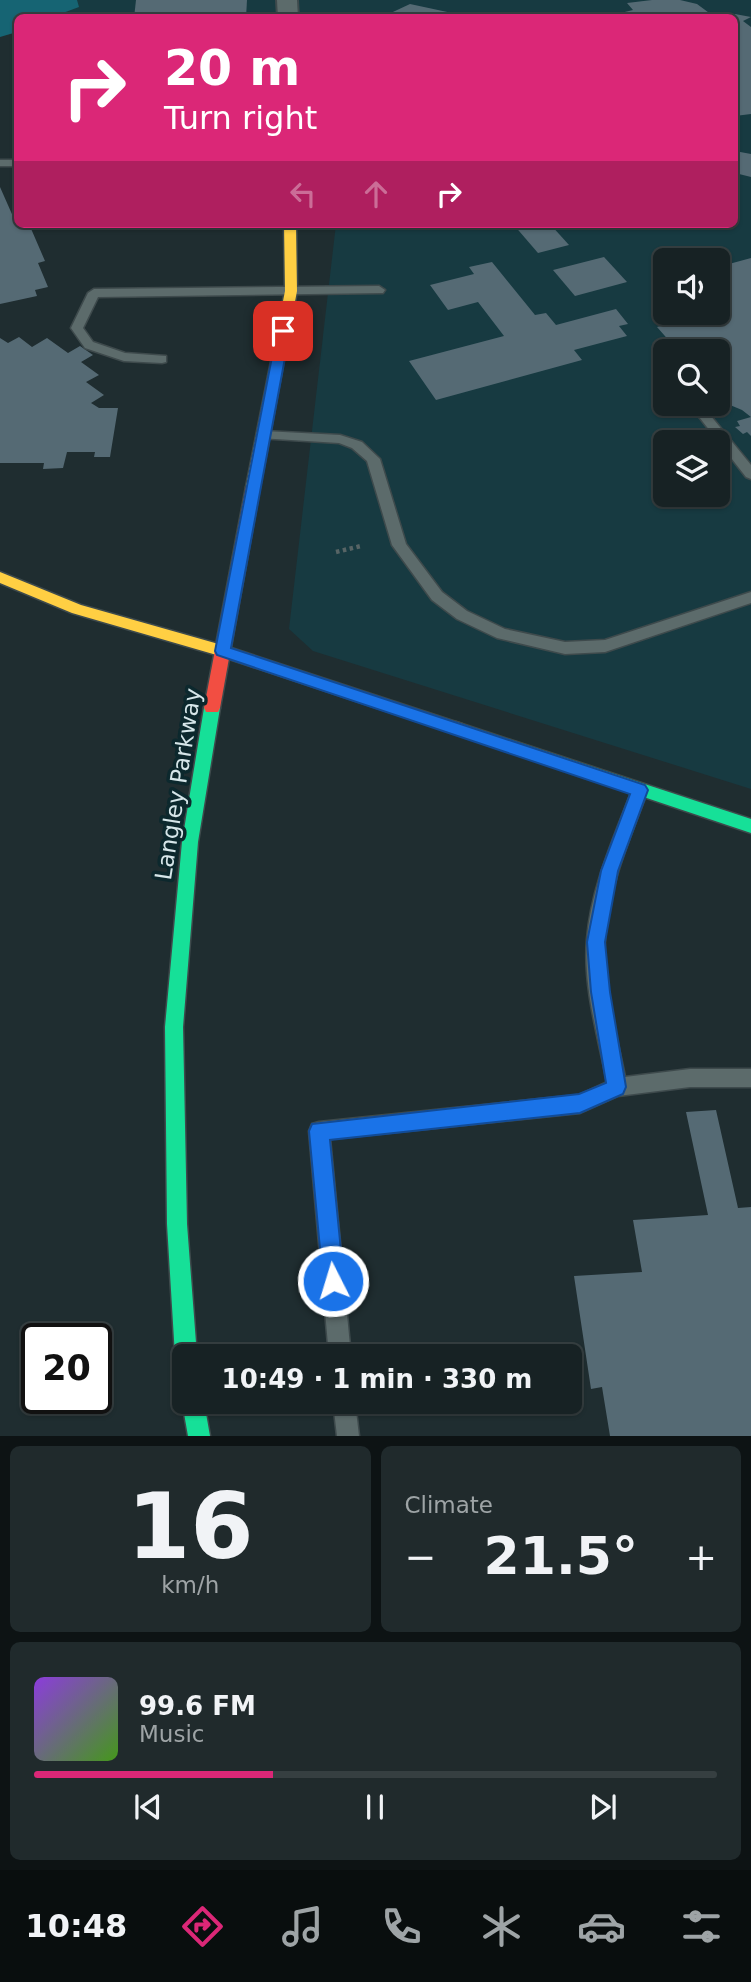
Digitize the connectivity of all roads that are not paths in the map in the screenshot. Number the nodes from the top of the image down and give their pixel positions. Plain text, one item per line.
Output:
1 (290, 228) edge
2 (379, 290) dead end
3 (291, 292) junction
4 (162, 359) dead end
5 (704, 416) edge
6 (264, 435) junction
7 (751, 474) edge
8 (0, 577) edge
9 (751, 597) edge
10 (222, 651) junction
11 (640, 790) junction
12 (751, 826) edge
13 (751, 1078) edge
14 (617, 1087) junction
15 (185, 1344) edge
16 (339, 1344) edge
17 (195, 1414) edge
18 (345, 1414) edge
19 (199, 1436) edge
20 (348, 1436) edge

1 - 3 street, Langley Parkway
2 - 3 lane
3 - 4 lane
3 - 6 street, Langley Parkway
5 - 7 lane
6 - 9 lane
6 - 10 street, Langley Parkway
8 - 10 street
10 - 11 street
10 - 15 street, Langley Parkway
11 - 12 street
11 - 14 lane
13 - 14 lane
14 - 16 lane
17 - 19 street
18 - 20 lane

